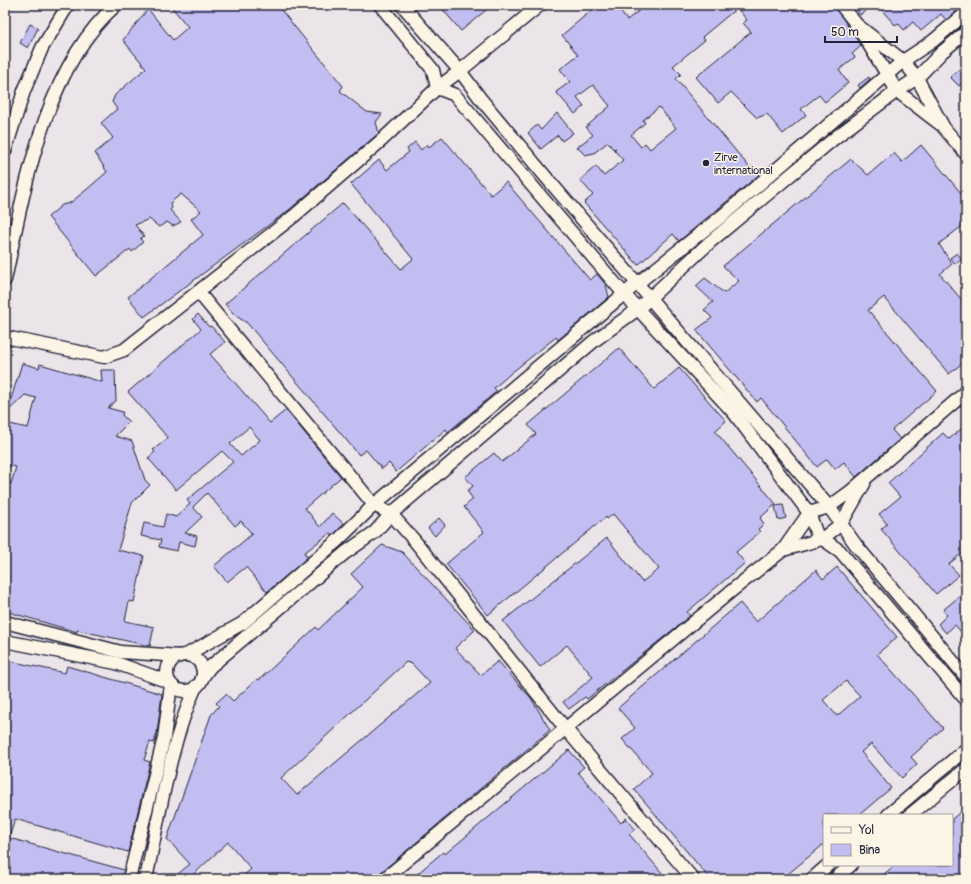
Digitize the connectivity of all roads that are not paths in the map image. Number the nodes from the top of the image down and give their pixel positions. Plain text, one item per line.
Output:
1 (68, 5) edge
2 (116, 5) edge
3 (380, 5) edge
4 (402, 5) edge
5 (540, 5) edge
6 (841, 5) edge
7 (966, 13) edge
8 (857, 25) junction
9 (966, 32) edge
10 (903, 61) junction
11 (460, 71) junction
12 (888, 74) junction
13 (917, 78) junction
14 (437, 88) junction
15 (897, 90) junction
16 (944, 128) junction
17 (5, 151) edge
18 (966, 154) edge
19 (545, 176) junction
20 (533, 185) junction
21 (5, 280) edge
22 (638, 283) junction
23 (199, 293) junction
24 (624, 294) junction
25 (650, 298) junction
26 (638, 309) junction
27 (5, 337) edge
28 (966, 392) edge
29 (868, 476) junction
30 (374, 505) junction
31 (829, 508) junction
32 (809, 513) junction
33 (391, 514) junction
34 (841, 524) junction
35 (822, 539) junction
36 (783, 550) junction
37 (908, 608) junction
38 (897, 618) junction
39 (5, 622) edge
40 (5, 641) edge
41 (183, 656) junction
42 (966, 677) edge
43 (199, 682) junction
44 (170, 683) junction
45 (966, 700) edge
46 (564, 728) junction
47 (966, 749) edge
48 (966, 770) edge
49 (148, 803) junction
50 (162, 807) junction
51 (894, 813) edge
52 (911, 814) edge
53 (827, 866) edge
54 (850, 866) edge
55 (129, 879) edge
56 (146, 879) edge
57 (384, 879) edge
58 (693, 879) edge
59 (812, 879) edge
60 (835, 879) edge

1 - 17 street
2 - 21 street
3 - 14 street
4 - 11 street
5 - 11 street
6 - 8 street
7 - 10 street
8 - 10 street
8 - 12 street
9 - 13 street
10 - 12 street
10 - 13 street
11 - 14 street
11 - 19 street
12 - 15 street
12 - 22 street
13 - 15 street
13 - 16 street
14 - 20 street
14 - 23 street
15 - 16 street
15 - 25 street
16 - 18 street
19 - 20 street
19 - 22 street
20 - 24 street
22 - 24 street
22 - 25 street
23 - 27 street
23 - 30 street
24 - 26 street
24 - 30 street
25 - 26 street
25 - 31 street
26 - 32 street
26 - 33 street
28 - 29 street
29 - 31 street
29 - 34 street
30 - 33 street
30 - 41 street
31 - 32 street
31 - 34 street
32 - 35 street
32 - 36 street
33 - 43 street
33 - 46 street
34 - 35 street
34 - 37 street
35 - 36 street
35 - 38 street
36 - 46 street
37 - 38 street
37 - 42 street
38 - 45 street
39 - 41 street
40 - 44 street
41 - 43 street
41 - 44 street
43 - 44 street
43 - 50 street
44 - 49 street
46 - 57 street
46 - 58 street
47 - 51 street
48 - 52 street
49 - 50 street
49 - 55 street
50 - 56 street
53 - 59 street
54 - 60 street

